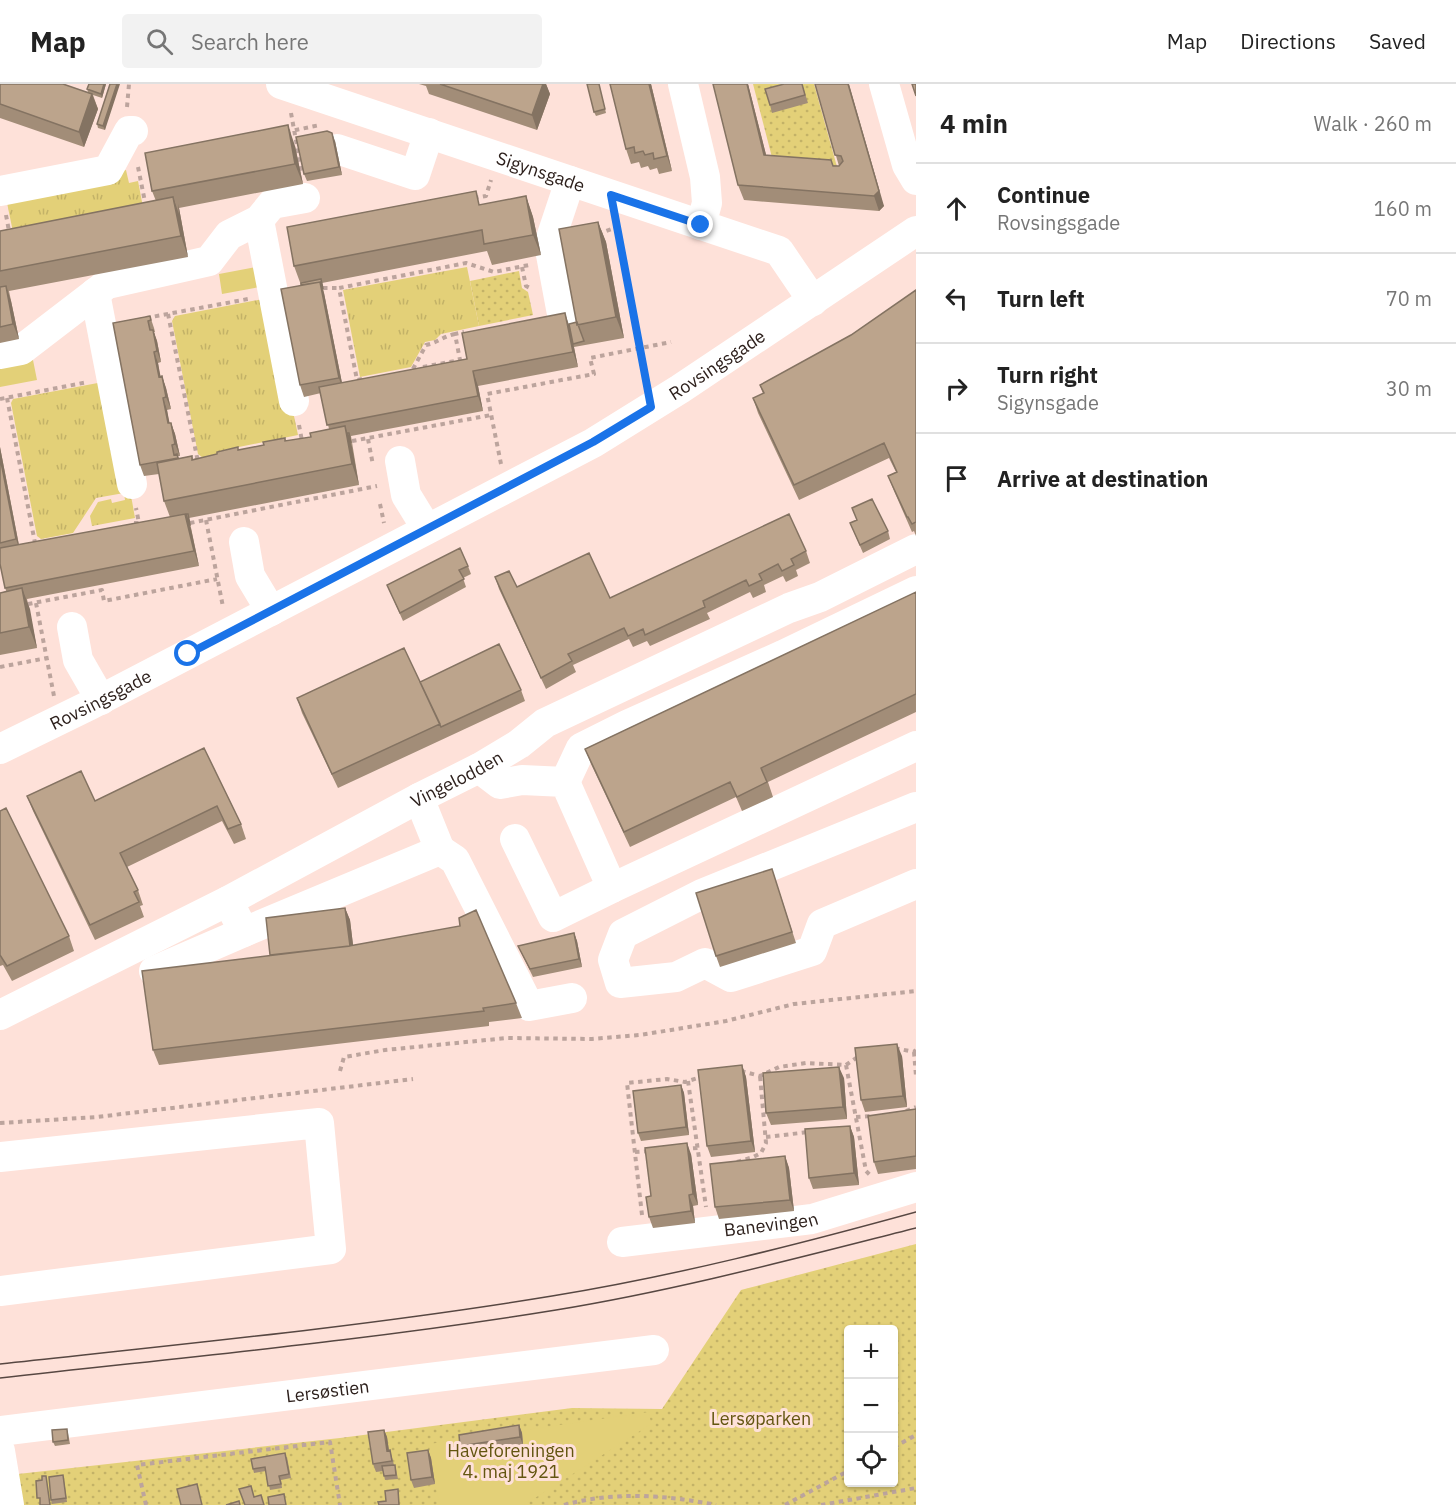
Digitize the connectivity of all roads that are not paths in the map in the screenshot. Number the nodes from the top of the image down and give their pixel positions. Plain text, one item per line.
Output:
1 (281, 84) edge
2 (683, 84) edge
3 (884, 84) edge
4 (133, 131) dead end
5 (429, 134) junction
6 (333, 136) edge
7 (916, 180) edge
8 (570, 181) junction
9 (304, 189) road end
10 (2, 197) edge
11 (259, 220) junction
12 (701, 225) junction
13 (916, 231) edge
14 (95, 293) junction
15 (813, 301) junction
16 (562, 314) edge
17 (0, 354) edge
18 (294, 401) road end
19 (400, 461) dead end
20 (132, 484) road end
21 (427, 529) junction
22 (244, 542) dead end
23 (916, 549) edge
24 (916, 591) edge
25 (271, 610) junction
26 (72, 627) dead end
27 (101, 700) junction
28 (916, 746) edge
29 (0, 749) edge
30 (479, 768) junction
31 (565, 782) junction
32 (418, 798) junction
33 (916, 807) edge
34 (515, 839) dead end
35 (440, 850) junction
36 (916, 884) edge
37 (612, 888) junction
38 (228, 901) junction
39 (244, 932) junction
40 (154, 971) edge
41 (572, 998) dead end
42 (0, 1015) edge
43 (0, 1157) edge
44 (906, 1190) edge
45 (627, 1242) road end
46 (0, 1291) edge
47 (654, 1350) dead end
48 (0, 1431) edge
49 (0, 1450) edge
50 (9, 1505) edge

1 - 5 street, Sigynsgade
2 - 12 street
3 - 7 street
4 - 10 street
5 - 6 street
5 - 8 street, Sigynsgade
8 - 12 street, Sigynsgade
8 - 16 street
9 - 11 street
11 - 14 street
11 - 18 street
12 - 15 street, Sigynsgade
13 - 15 street, Rovsingsgade
14 - 17 street
14 - 20 street
15 - 21 street, Rovsingsgade
19 - 21 street
21 - 25 street, Rovsingsgade
22 - 25 street
23 - 30 street, Vingelodden
24 - 31 street
25 - 27 street, Rovsingsgade
26 - 27 street
27 - 29 street, Rovsingsgade
28 - 37 street
30 - 31 street
30 - 32 street, Vingelodden
31 - 37 street
32 - 35 street
32 - 38 street, Vingelodden
33 - 36 street
34 - 37 street
35 - 39 street
35 - 41 street
38 - 39 street
38 - 42 street, Vingelodden
39 - 40 street
43 - 46 street
44 - 45 street, Banevingen
47 - 48 street, Lersøstien
49 - 50 street

